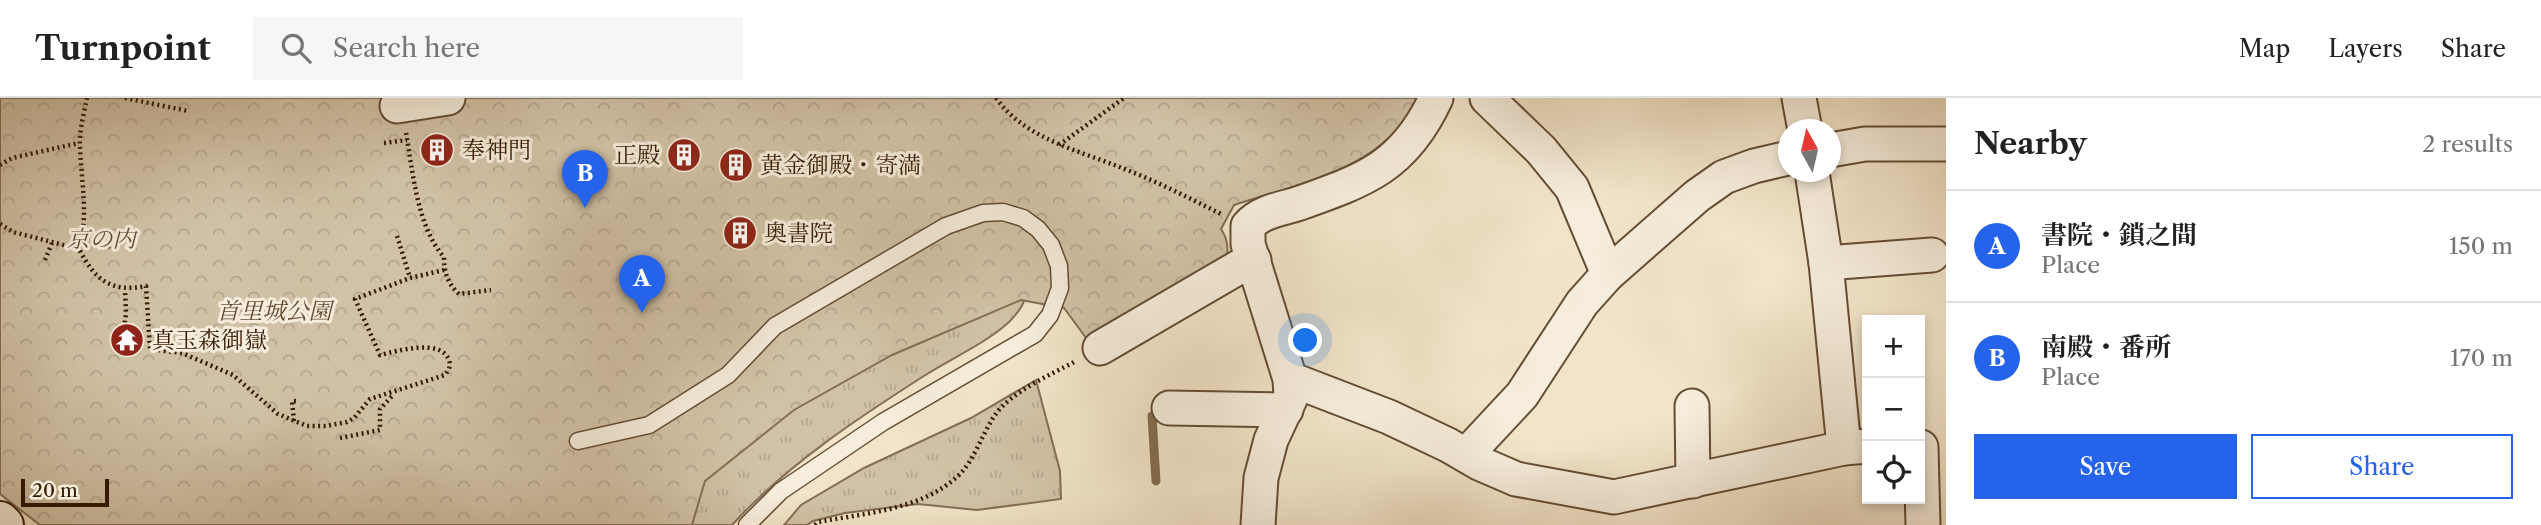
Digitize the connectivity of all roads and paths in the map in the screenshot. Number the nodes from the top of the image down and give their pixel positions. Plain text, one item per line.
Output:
1 (87, 98) edge
2 (125, 98) edge
3 (448, 98) edge
4 (996, 98) edge
5 (1124, 98) edge
6 (1436, 98) edge
7 (1487, 98) edge
8 (1799, 98) edge
9 (135, 99) edge
10 (397, 106) dead end
11 (188, 111) dead end
12 (1803, 119) edge
13 (79, 143) junction
14 (384, 143) dead end
15 (1946, 144) edge
16 (1058, 145) junction
17 (1841, 148) edge
18 (1778, 160) edge
19 (0, 165) edge
20 (1814, 182) edge
21 (1231, 219) dead end
22 (0, 224) edge
23 (397, 236) dead end
24 (82, 239) junction
25 (52, 243) junction
26 (79, 249) junction
27 (119, 249) dead end
28 (1932, 256) dead end
29 (45, 260) dead end
30 (1254, 260) junction
31 (1826, 263) junction
32 (444, 270) junction
33 (1608, 274) junction
34 (410, 278) junction
35 (491, 289) dead end
36 (125, 290) junction
37 (123, 339) dead end
38 (1100, 348) joint
39 (397, 392) junction
40 (1288, 395) junction
41 (298, 401) dead end
42 (1692, 406) dead end
43 (1169, 408) dead end
44 (294, 421) junction
45 (340, 438) dead end
46 (578, 441) dead end
47 (1856, 447) edge
48 (1929, 449) edge
49 (1466, 455) junction
50 (1693, 481) junction
51 (0, 522) edge
52 (4, 525) edge
53 (747, 525) edge
54 (815, 525) edge
55 (1258, 525) edge
56 (1923, 525) edge

1 - 13 path
2 - 9 path
3 - 10 street
4 - 16 path
5 - 16 path
6 - 30 street
7 - 33 street
8 - 12 street
9 - 11 path
13 - 19 path
13 - 24 path
14 - 32 path
15 - 17 street
16 - 21 path
18 - 33 street
20 - 31 street
22 - 25 path
23 - 34 path
24 - 26 path
24 - 27 path
25 - 26 path
25 - 29 path
26 - 36 path
28 - 31 street
30 - 38 street
30 - 40 street
31 - 47 street
32 - 34 path
32 - 35 path
33 - 49 street
34 - 39 path
36 - 37 path
36 - 44 path
38 - 54 path
39 - 44 path
39 - 45 path
40 - 43 street
40 - 49 street
40 - 55 street
41 - 44 path
42 - 50 street
46 - 53 lane
47 - 50 street
48 - 56 street
49 - 50 street
51 - 52 street

